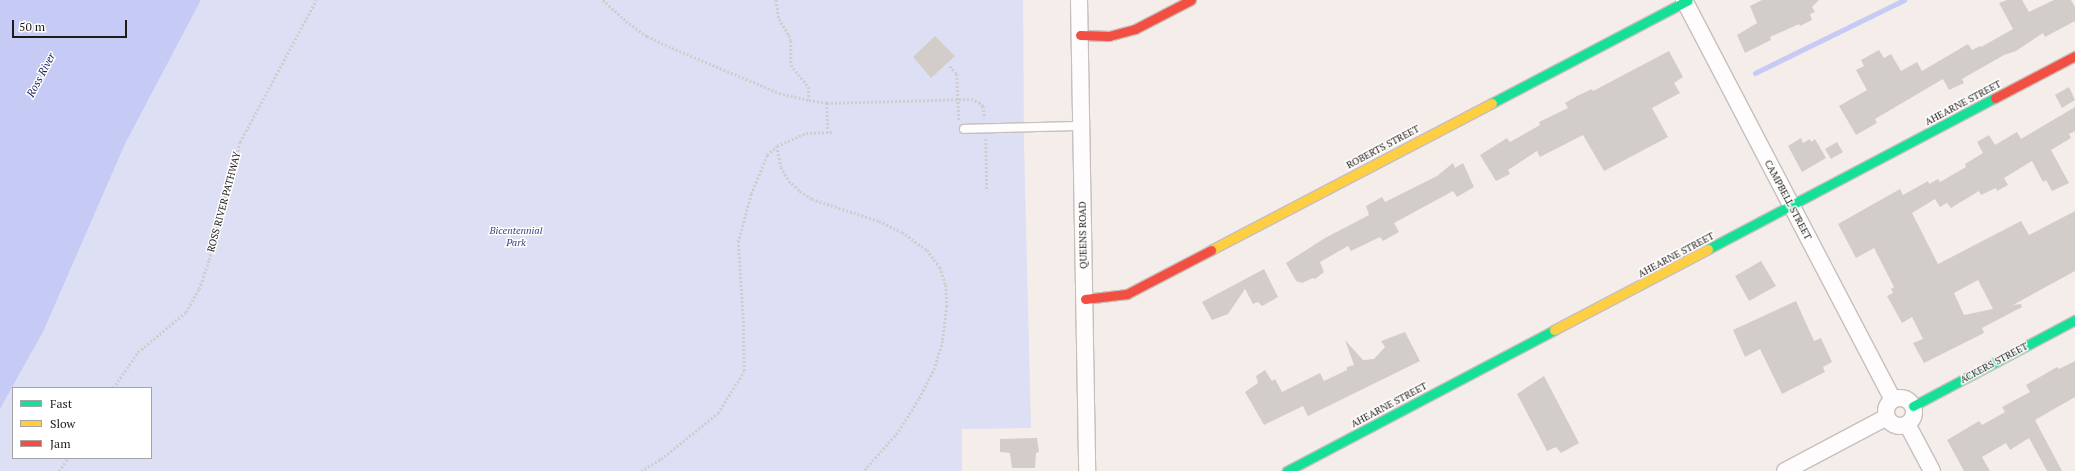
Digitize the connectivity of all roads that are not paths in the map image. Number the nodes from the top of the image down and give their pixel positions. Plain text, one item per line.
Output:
1 (1080, 0) edge
2 (1191, 0) edge
3 (1686, 1) edge
4 (1080, 35) junction
5 (2075, 56) edge
6 (1082, 126) junction
7 (964, 129) dead end
8 (1792, 206) junction
9 (1085, 299) junction
10 (2075, 320) edge
11 (1893, 400) junction
12 (1913, 406) junction
13 (1888, 417) junction
14 (1907, 424) junction
15 (1087, 471) edge
16 (1287, 471) edge
17 (1784, 471) edge
18 (1932, 471) edge

1 - 4 street, QUEENS ROAD
2 - 4 street
3 - 8 street, CAMPBELL STREET
3 - 9 street, ROBERTS STREET
4 - 6 street, QUEENS ROAD
5 - 8 street, AHEARNE STREET
6 - 7 lane
6 - 9 street, QUEENS ROAD
8 - 11 street, CAMPBELL STREET
8 - 16 street, AHEARNE STREET
9 - 15 street, QUEENS ROAD
10 - 12 street, ACKERS STREET
11 - 12 street
11 - 13 street
12 - 14 street
13 - 14 street
13 - 17 street
14 - 18 street

